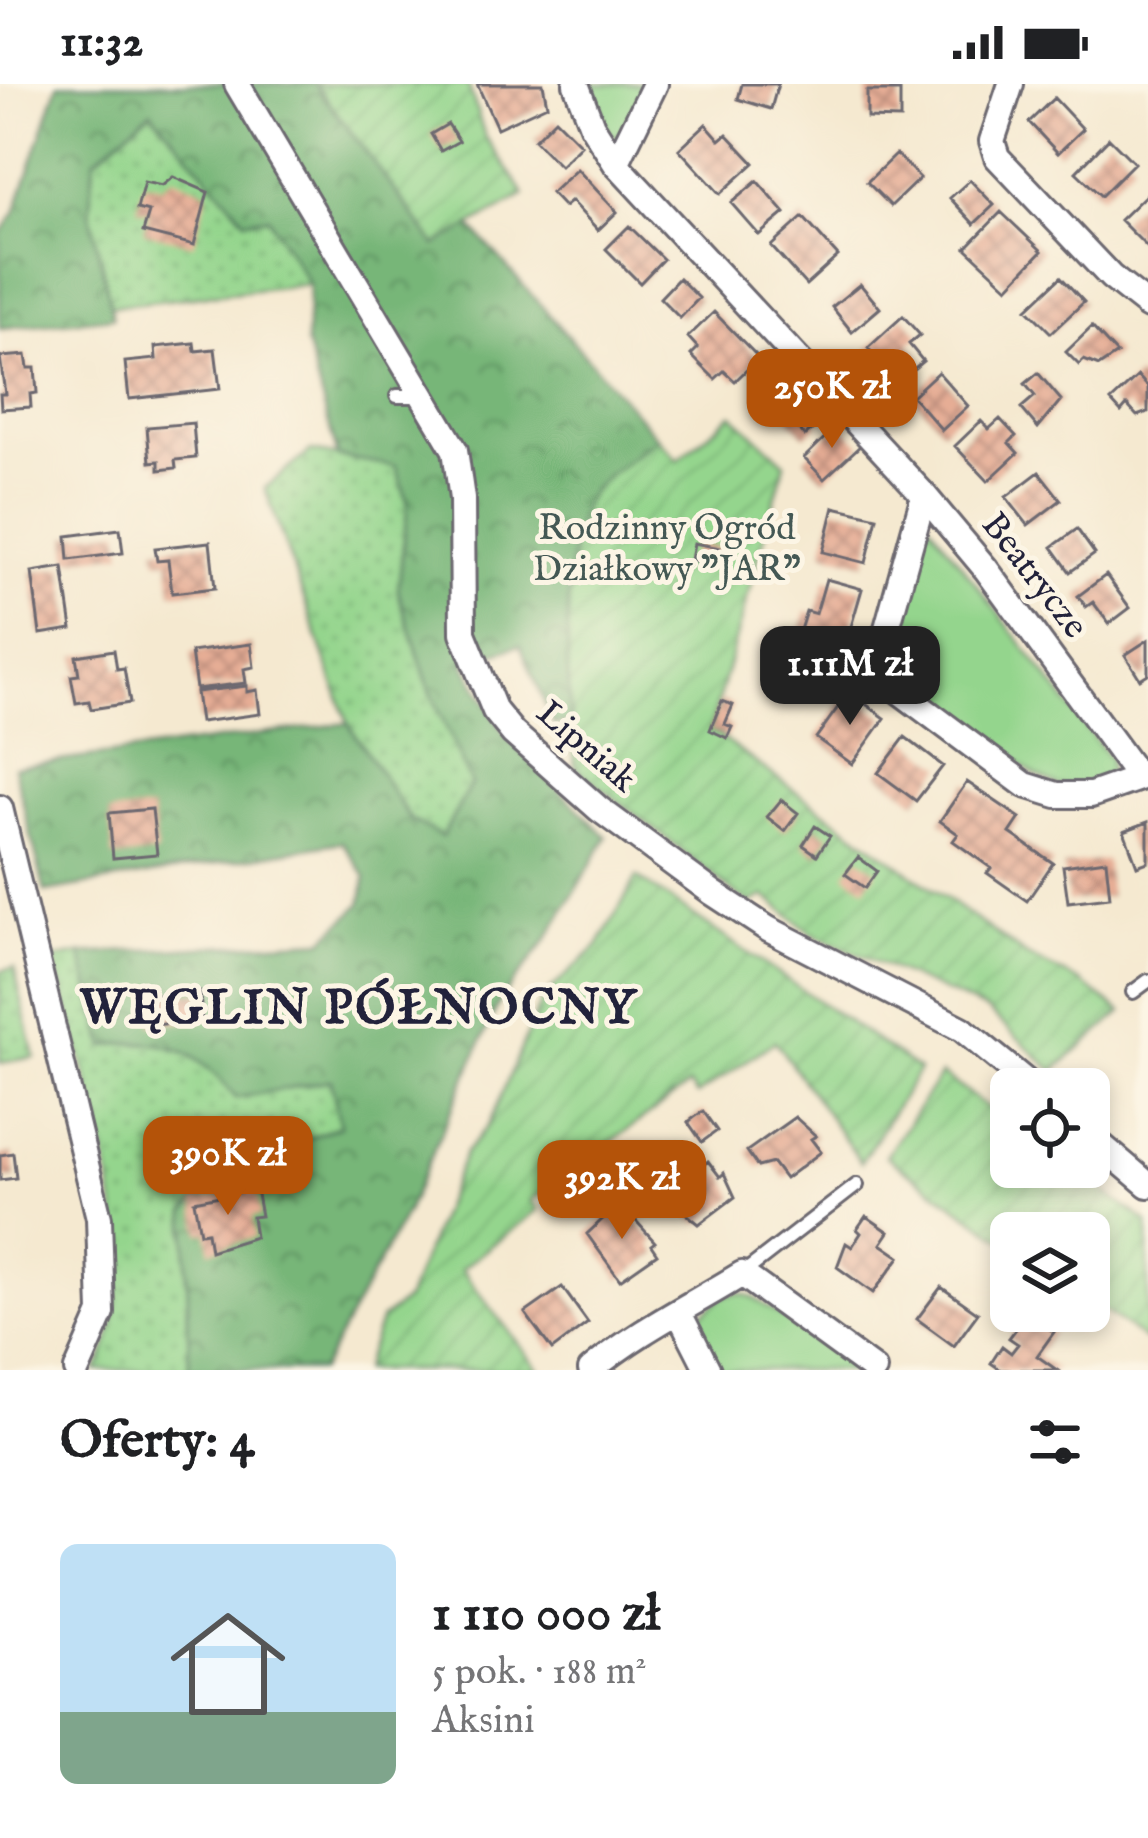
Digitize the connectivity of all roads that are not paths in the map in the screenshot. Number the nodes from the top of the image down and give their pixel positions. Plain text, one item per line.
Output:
1 (237, 84) edge
2 (576, 84) edge
3 (655, 84) edge
4 (1011, 84) edge
5 (616, 164) junction
6 (1148, 306) edge
7 (397, 396) dead end
8 (426, 396) junction
9 (924, 495) junction
10 (1144, 776) edge
11 (0, 808) edge
12 (1148, 981) edge
13 (1133, 992) dead end
14 (1009, 1068) edge
15 (1110, 1153) edge
16 (856, 1185) dead end
17 (1148, 1185) edge
18 (742, 1274) junction
19 (679, 1313) junction
20 (77, 1370) edge
21 (591, 1370) edge
22 (708, 1370) edge
23 (874, 1370) edge

1 - 8 street, Lipniak
2 - 5 street, Beatrycze
3 - 5 street
4 - 6 street
5 - 9 street, Beatrycze
7 - 8 lane
8 - 14 street, Lipniak
9 - 10 street, Beatrycze
9 - 10 street
11 - 20 street
12 - 13 lane
15 - 17 street
16 - 18 lane
18 - 19 street
18 - 23 street
19 - 21 street
19 - 22 street

